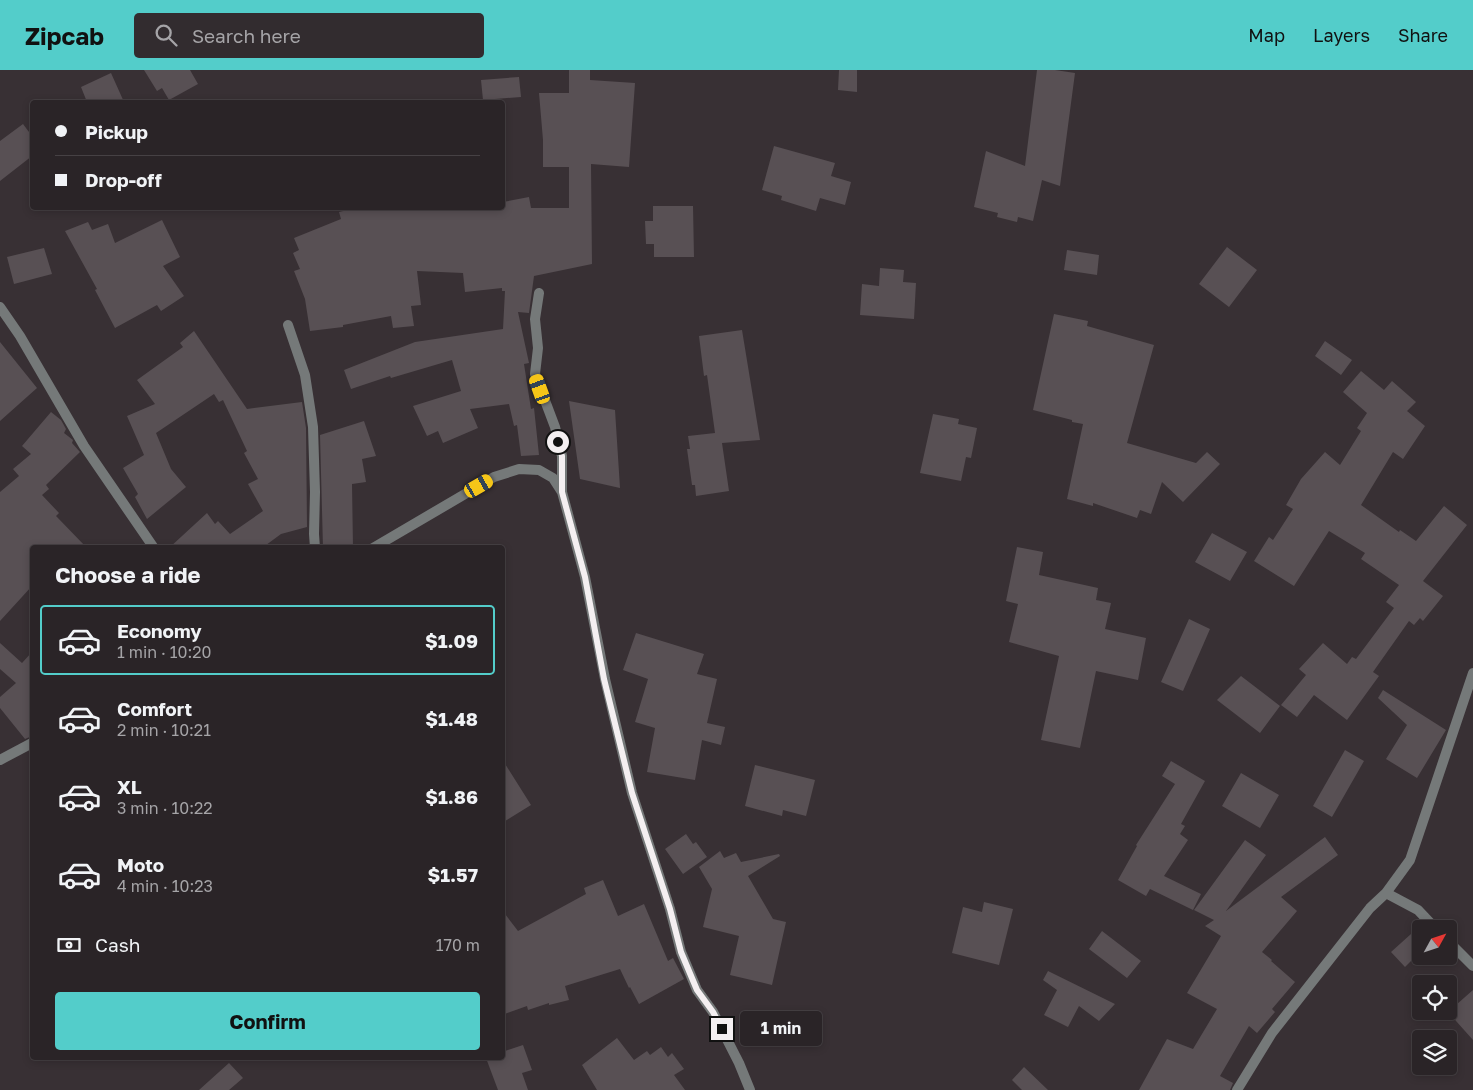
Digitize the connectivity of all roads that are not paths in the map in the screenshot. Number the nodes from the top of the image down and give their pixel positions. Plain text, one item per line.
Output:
1 (540, 293) dead end
2 (0, 307) edge
3 (288, 325) dead end
4 (562, 492) junction
5 (152, 545) edge
6 (315, 545) edge
7 (378, 545) edge
8 (1473, 673) edge
9 (30, 745) edge
10 (0, 760) edge
11 (1386, 893) junction
12 (1427, 920) edge
13 (1458, 951) edge
14 (1473, 966) edge
15 (750, 1090) edge
16 (1236, 1090) edge

1 - 4 street
2 - 5 street
3 - 6 street
4 - 7 street
4 - 15 street
8 - 11 street
9 - 10 street
11 - 12 street
11 - 16 street
13 - 14 street

